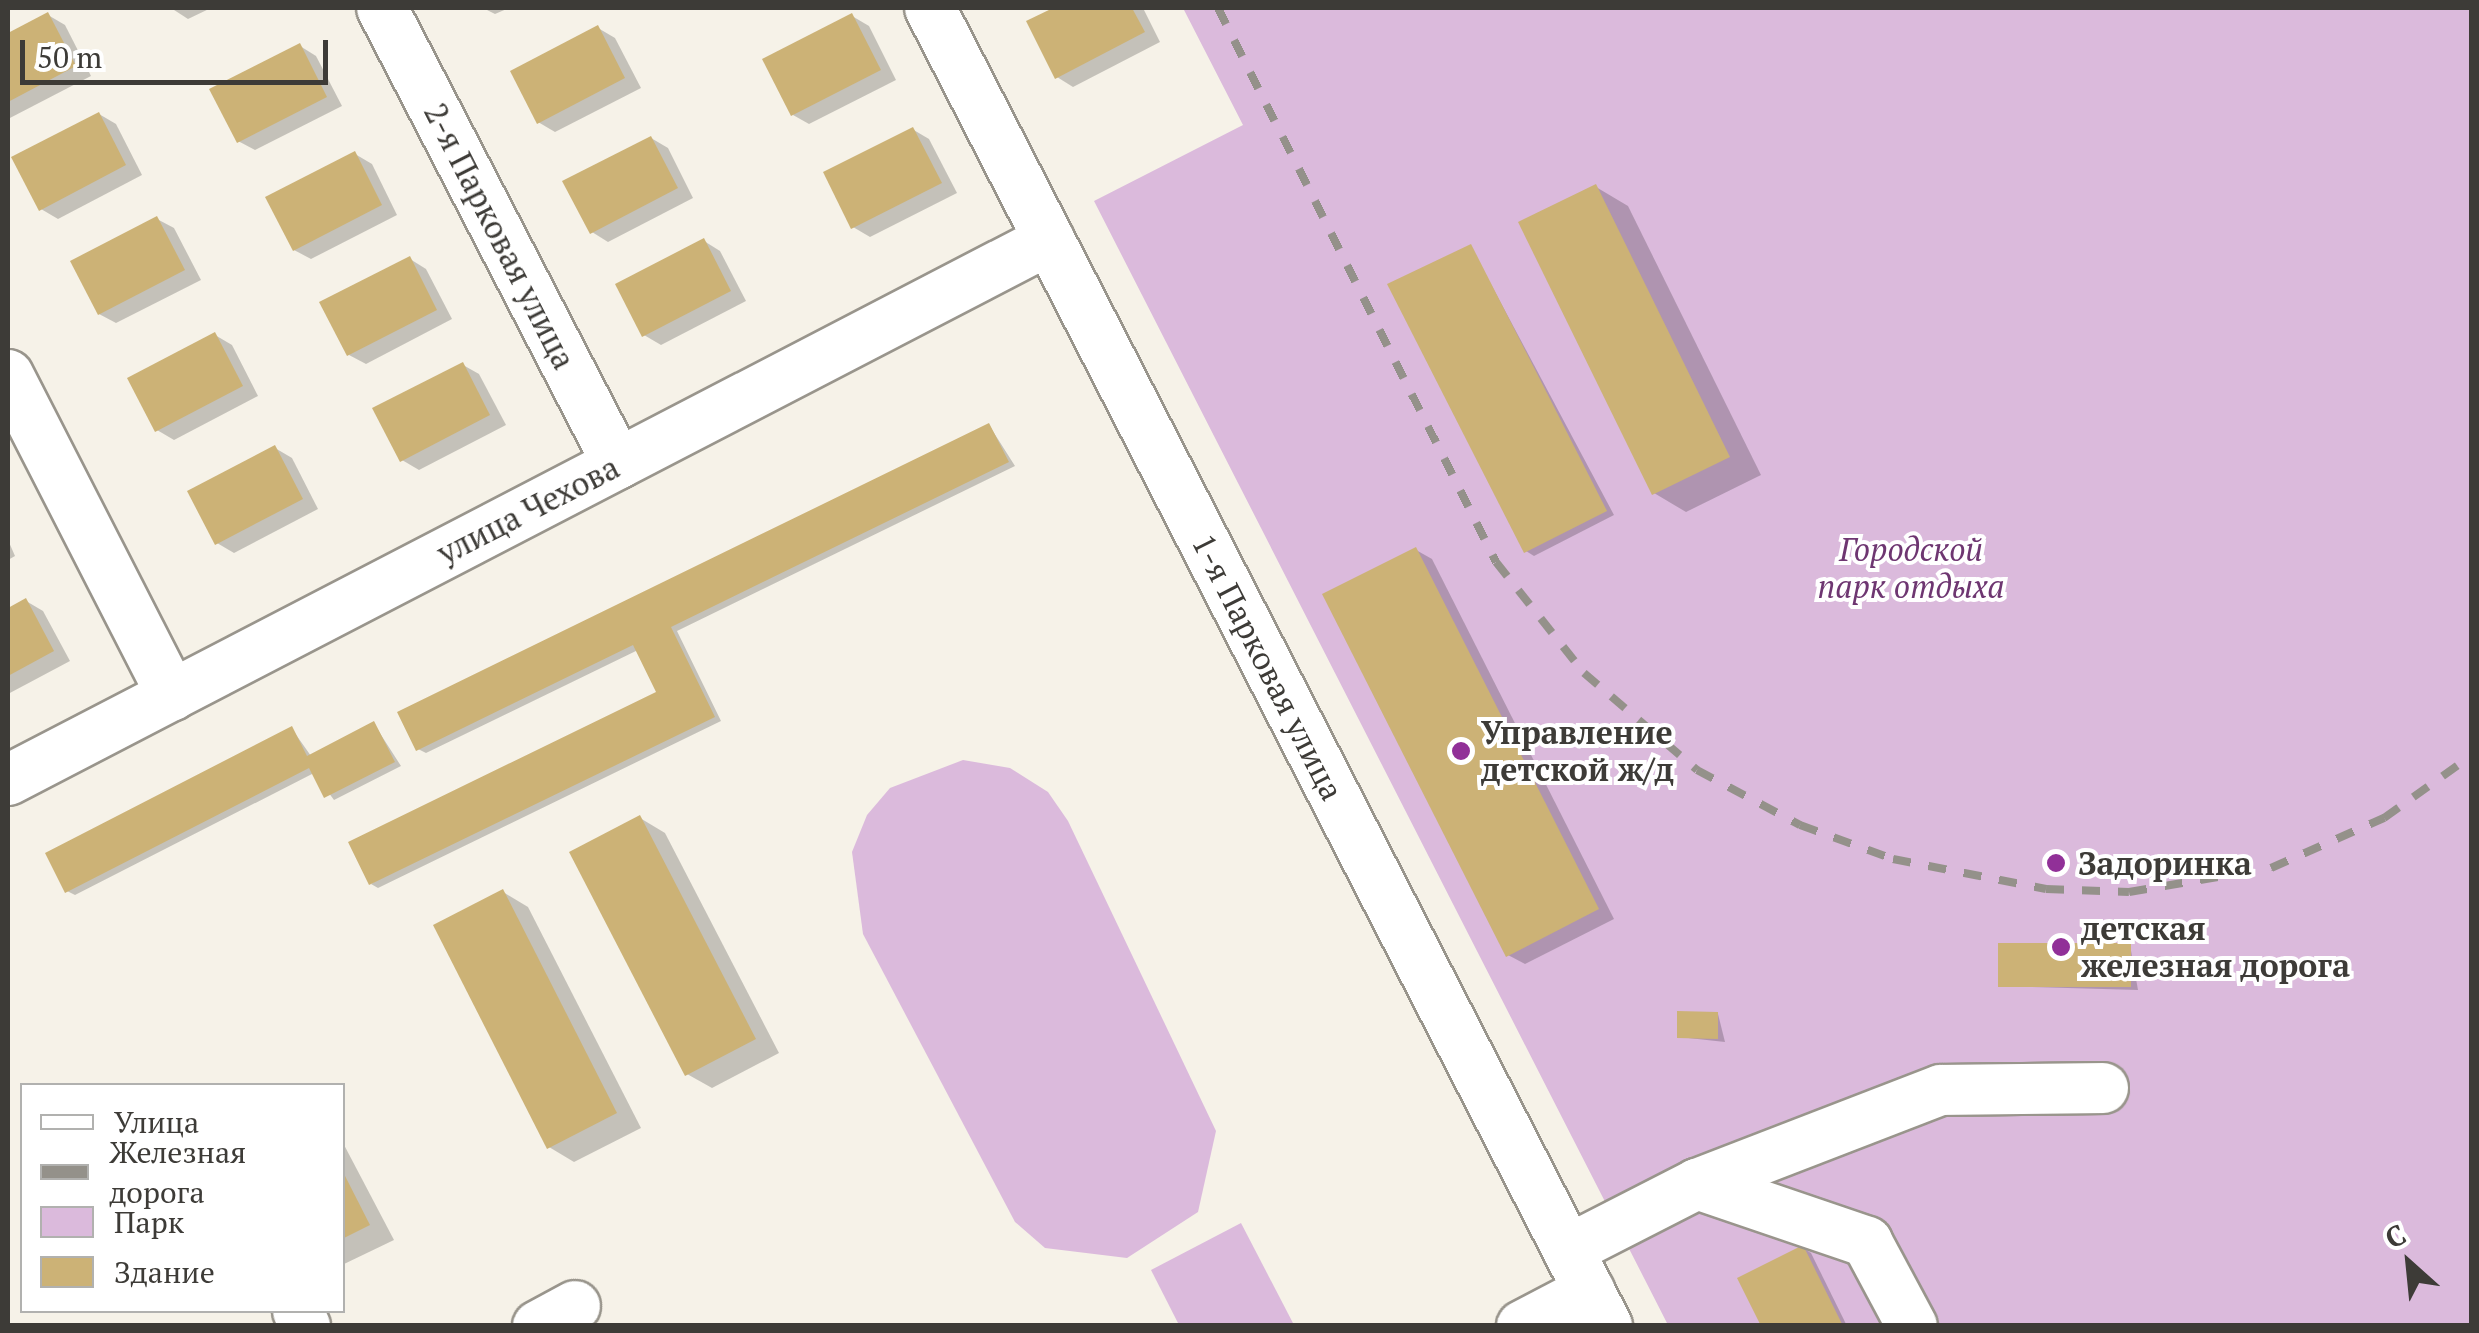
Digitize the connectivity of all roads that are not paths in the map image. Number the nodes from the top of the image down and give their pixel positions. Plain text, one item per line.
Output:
1 (382, 8) edge
2 (930, 8) edge
3 (1049, 240) junction
4 (8, 375) edge
5 (618, 464) junction
6 (172, 695) junction
7 (8, 780) edge
8 (2103, 1088) dead end
9 (1697, 1184) junction
10 (1588, 1289) edge
11 (1522, 1326) edge
12 (1912, 1326) edge

1 - 5 street, 2-я Парковая улица
2 - 3 street, 1-я Парковая улица
3 - 5 street, улица Чехова
3 - 10 street, 1-я Парковая улица
4 - 6 street
5 - 6 street, улица Чехова
6 - 7 street, улица Чехова
8 - 9 street
9 - 10 street
9 - 12 street
10 - 11 street

